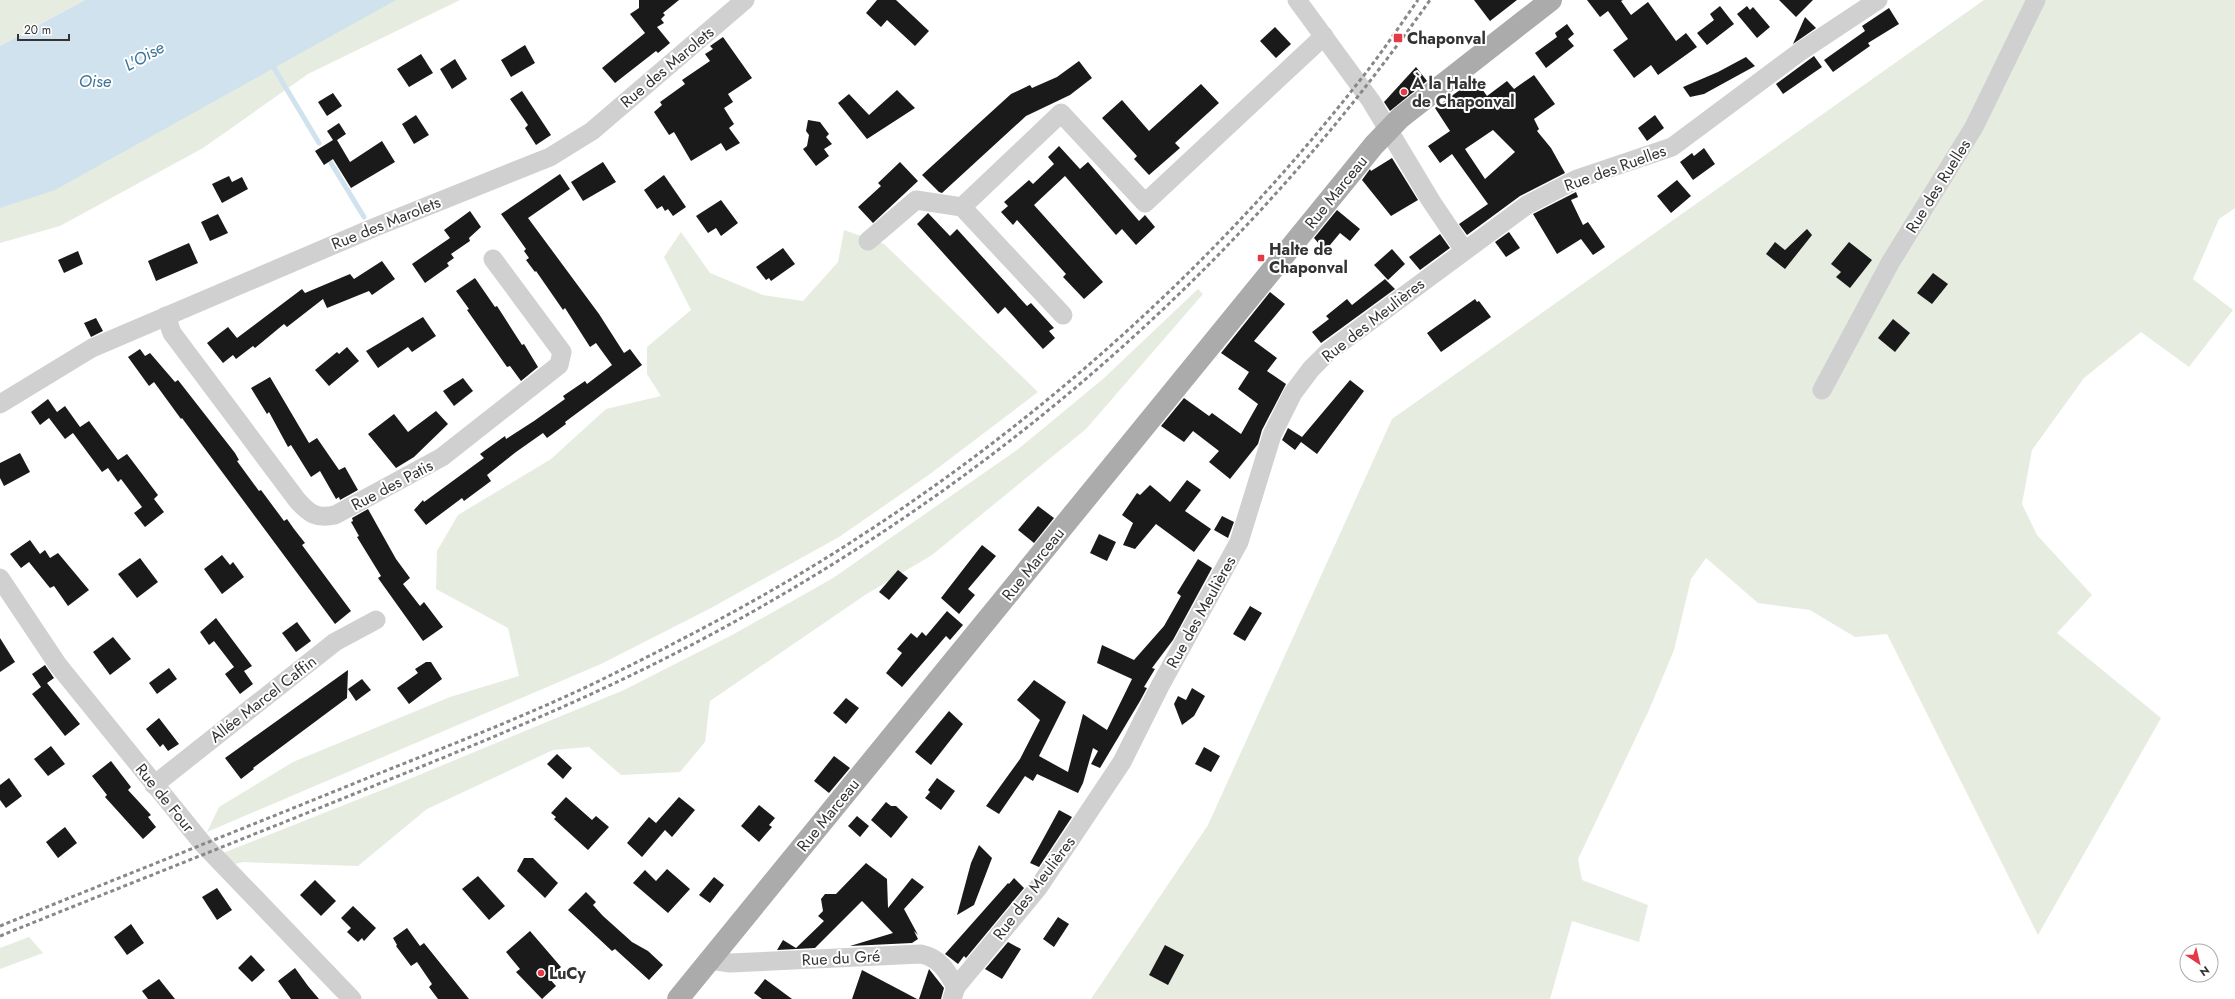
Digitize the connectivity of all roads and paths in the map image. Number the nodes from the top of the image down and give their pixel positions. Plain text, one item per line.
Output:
1 (745, 0) edge
2 (1297, 0) edge
3 (1551, 0) edge
4 (1878, 0) edge
5 (2036, 0) edge
6 (1324, 36) junction
7 (1389, 130) junction
8 (962, 207) junction
9 (868, 241) dead end
10 (1464, 250) junction
11 (493, 259) dead end
12 (1063, 315) dead end
13 (166, 316) junction
14 (1822, 390) dead end
15 (0, 404) edge
16 (0, 578) edge
17 (376, 620) dead end
18 (154, 785) junction
19 (710, 960) junction
20 (954, 993) edge
21 (352, 999) edge
22 (678, 999) edge

1 - 13 street, Rue des Marolets
2 - 6 street
3 - 7 main road, Rue Marceau
4 - 10 street, Rue des Ruelles
5 - 14 street, Rue des Ruelles
6 - 7 street
6 - 8 street
7 - 10 street
7 - 19 main road, Rue Marceau
8 - 9 street
8 - 12 street
10 - 20 street, Rue des Meulières
11 - 13 street, Rue des Patis
13 - 15 street, Rue des Marolets
16 - 18 street, Rue de Four
17 - 18 street, Allée Marcel Caffin
18 - 21 street, Rue de Four
19 - 20 street, Rue du Gré
19 - 22 main road, Rue Marceau

